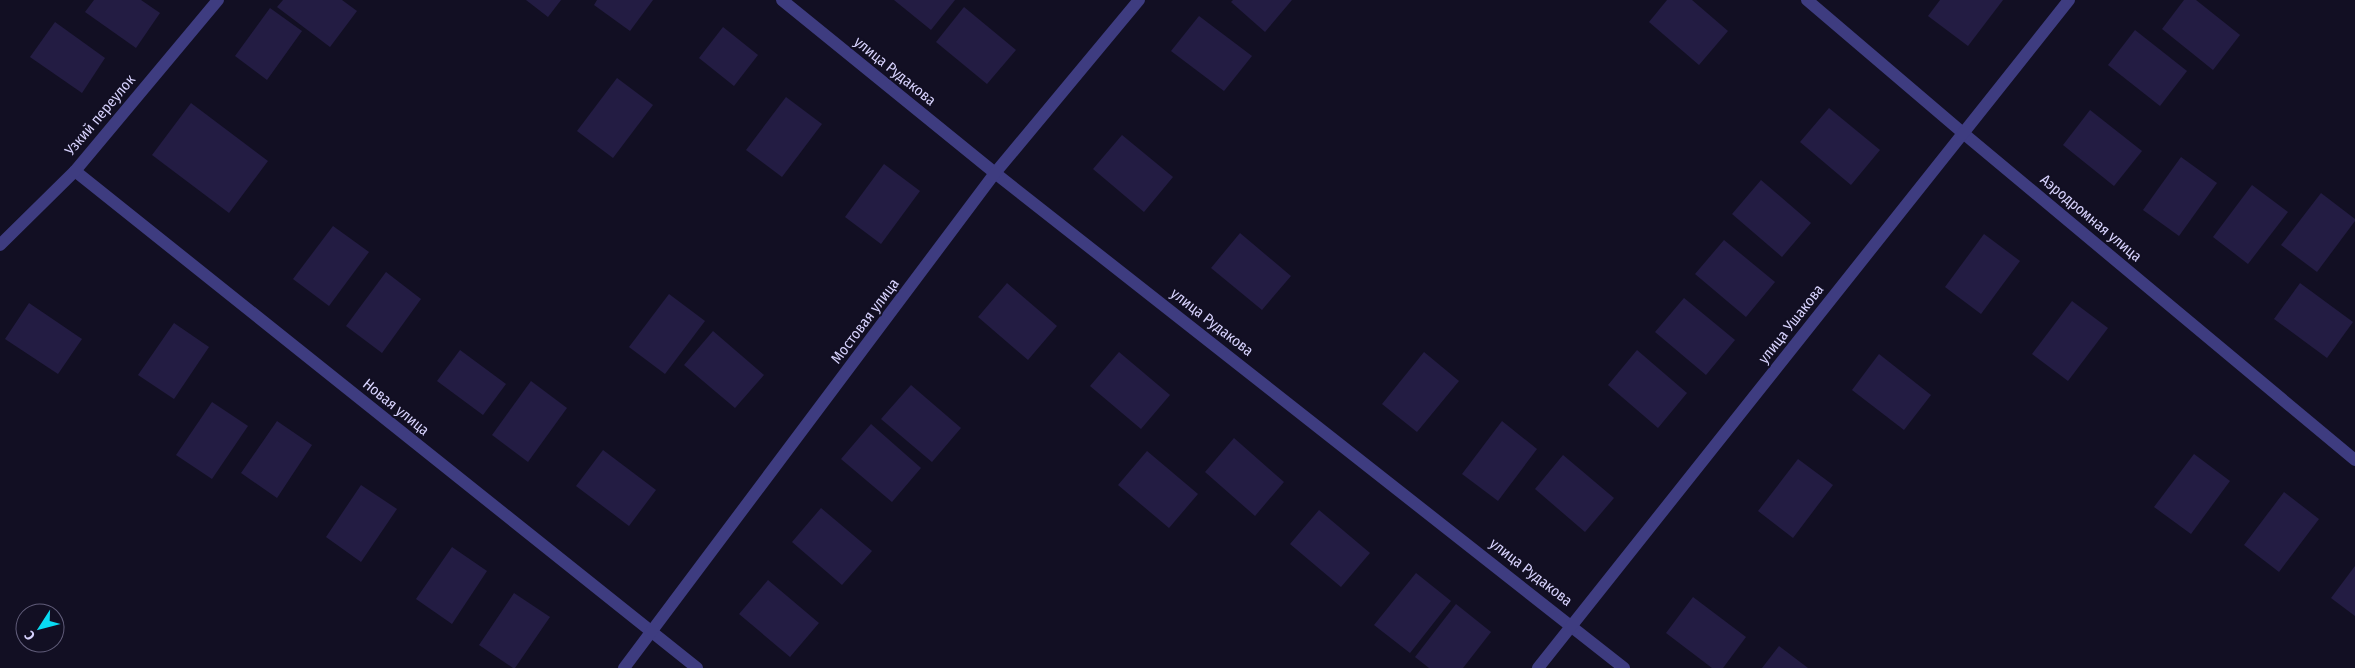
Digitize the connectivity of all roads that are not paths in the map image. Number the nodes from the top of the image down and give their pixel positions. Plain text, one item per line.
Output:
1 (218, 0) edge
2 (782, 0) edge
3 (1139, 0) edge
4 (1807, 0) edge
5 (2070, 0) edge
6 (1963, 133) junction
7 (75, 171) junction
8 (996, 173) junction
9 (0, 245) edge
10 (2355, 460) edge
11 (1572, 625) junction
12 (652, 633) junction
13 (624, 668) edge
14 (697, 668) edge
15 (1538, 668) edge
16 (1624, 668) edge

1 - 7 street, Узкий переулок
2 - 8 street, улица Рудакова
3 - 8 street, Мостовая улица
4 - 6 street, Аэродромная улица
5 - 6 street, улица Ушакова
6 - 10 street, Аэродромная улица
6 - 11 street, улица Ушакова
7 - 9 street, Узкий переулок
7 - 12 street, Новая улица
8 - 11 street, улица Рудакова
8 - 12 street, Мостовая улица
11 - 15 street, улица Ушакова
11 - 16 street, улица Рудакова
12 - 13 street, Мостовая улица
12 - 14 street, Новая улица

